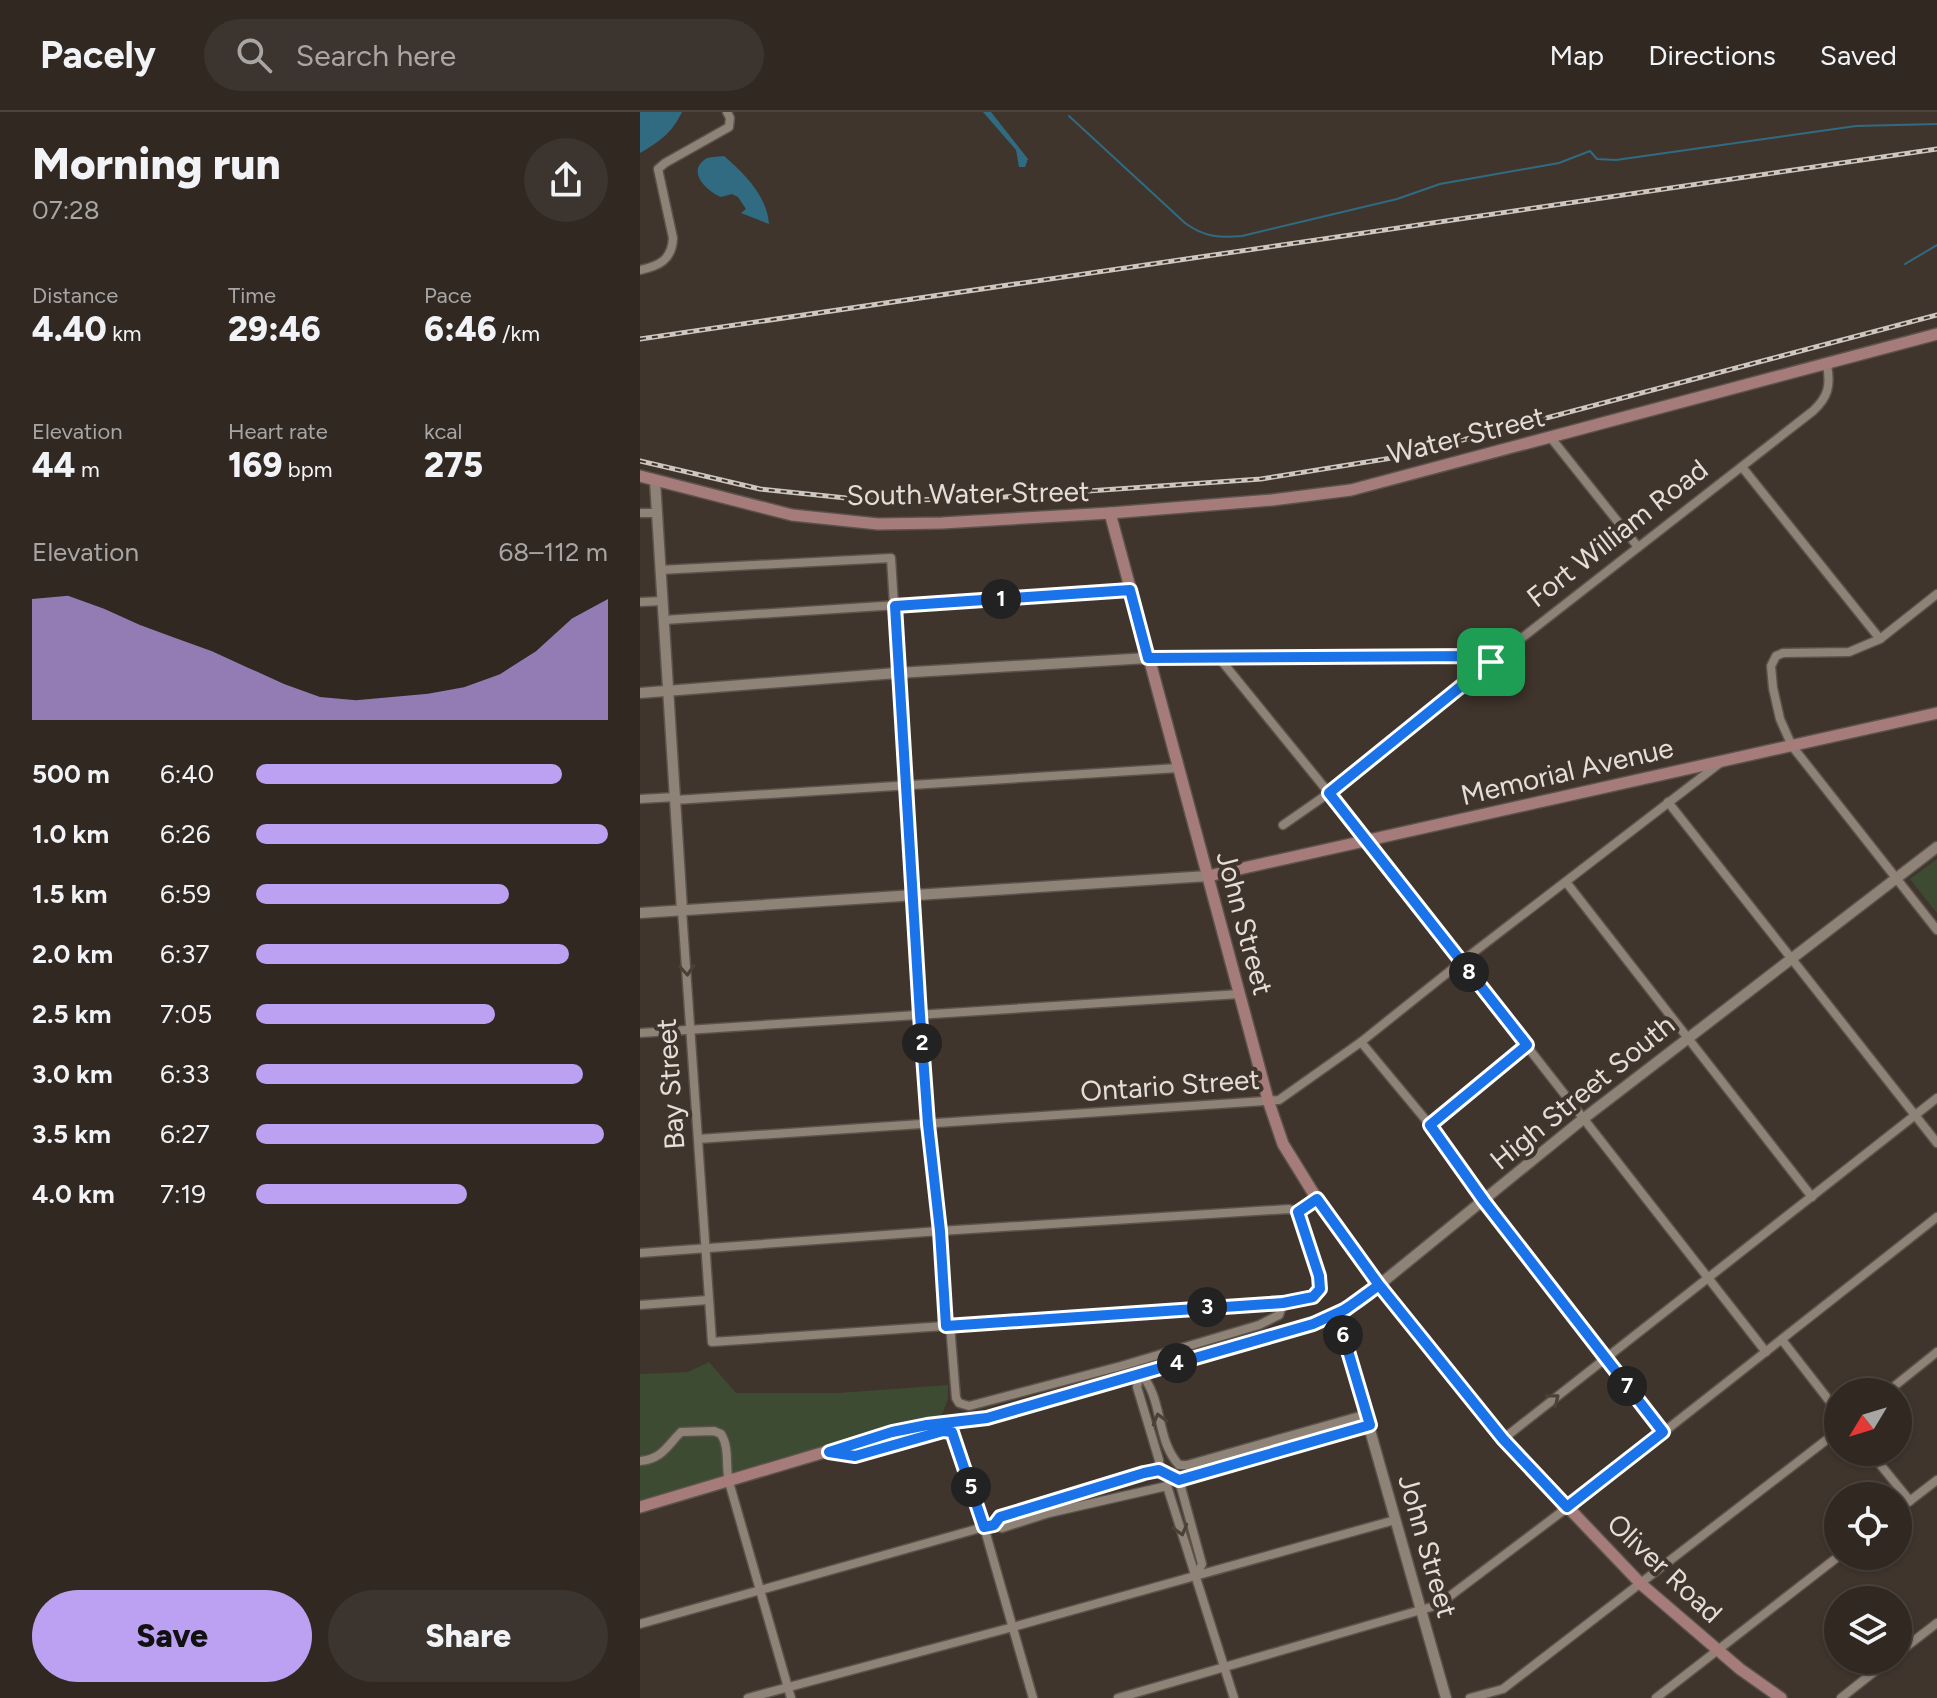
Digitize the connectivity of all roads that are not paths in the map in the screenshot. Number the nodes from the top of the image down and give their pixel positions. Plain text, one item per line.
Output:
1 (727, 112) edge
2 (640, 270) edge
3 (1937, 334) edge
4 (1827, 365) junction
5 (1551, 438) junction
6 (1742, 467) junction
7 (640, 476) edge
8 (655, 481) junction
9 (640, 513) edge
10 (656, 513) junction
11 (1110, 513) junction
12 (1638, 547) junction
13 (660, 570) junction
14 (1130, 590) junction
15 (1937, 594) edge
16 (663, 601) junction
17 (640, 602) edge
18 (895, 606) junction
19 (664, 620) junction
20 (1880, 639) junction
21 (1148, 658) junction
22 (1220, 659) junction
23 (1491, 662) junction
24 (897, 673) junction
25 (668, 691) junction
26 (640, 693) edge
27 (1937, 713) edge
28 (1792, 746) junction
29 (1723, 760) junction
30 (1178, 768) junction
31 (904, 787) junction
32 (1329, 793) junction
33 (675, 798) junction
34 (640, 799) edge
35 (1668, 802) junction
36 (1283, 825) dead end
37 (1366, 841) junction
38 (1937, 847) edge
39 (1208, 876) junction
40 (1896, 878) junction
41 (1566, 882) junction
42 (911, 896) junction
43 (682, 910) junction
44 (640, 913) edge
45 (1937, 930) edge
46 (1790, 958) junction
47 (1461, 962) junction
48 (1240, 994) junction
49 (920, 1015) junction
50 (691, 1030) junction
51 (640, 1033) edge
52 (1687, 1038) junction
53 (1361, 1042) junction
54 (1527, 1045) junction
55 (1937, 1098) edge
56 (1268, 1100) junction
57 (1915, 1115) junction
58 (1583, 1119) junction
59 (928, 1124) junction
60 (1430, 1125) junction
61 (698, 1139) junction
62 (1937, 1143) edge
63 (1812, 1197) junction
64 (1317, 1199) junction
65 (1484, 1201) junction
66 (1298, 1212) junction
67 (1937, 1217) edge
68 (940, 1231) junction
69 (706, 1249) junction
70 (640, 1253) edge
71 (1709, 1277) junction
72 (1379, 1285) junction
73 (708, 1300) junction
74 (1283, 1303) junction
75 (640, 1305) edge
76 (1337, 1314) junction
77 (948, 1326) junction
78 (1782, 1340) junction
79 (1766, 1352) junction
80 (1937, 1352) edge
81 (1606, 1358) junction
82 (1140, 1373) junction
83 (1904, 1378) edge
84 (1824, 1394) edge
85 (1369, 1420) junction
86 (1663, 1432) junction
87 (1503, 1439) junction
88 (1824, 1442) edge
89 (829, 1452) junction
90 (640, 1461) edge
91 (1881, 1466) edge
92 (1159, 1470) junction
93 (1937, 1480) edge
94 (729, 1482) junction
95 (1894, 1482) edge
96 (1179, 1485) junction
97 (1912, 1499) edge
98 (1046, 1503) junction
99 (640, 1507) edge
100 (1567, 1507) junction
101 (1049, 1513) junction
102 (1395, 1520) junction
103 (994, 1525) junction
104 (984, 1527) junction
105 (1824, 1568) edge
106 (1196, 1574) junction
107 (1641, 1584) junction
108 (760, 1589) junction
109 (1421, 1611) junction
110 (1937, 1623) edge
111 (640, 1624) edge
112 (1013, 1627) junction
113 (1912, 1642) edge
114 (1718, 1650) junction
115 (1225, 1667) junction
116 (1871, 1674) edge
117 (788, 1687) junction
118 (748, 1698) edge
119 (791, 1698) edge
120 (1033, 1698) edge
121 (1118, 1698) edge
122 (1234, 1698) edge
123 (1446, 1698) edge
124 (1470, 1698) edge
125 (1656, 1698) edge
126 (1781, 1698) edge
127 (1841, 1698) edge

1 - 2 street
3 - 4 main road
4 - 5 main road, Water Street
4 - 6 street, Fort William Road
5 - 11 main road, Water Street
5 - 12 street
6 - 12 street, Fort William Road
6 - 20 street
7 - 8 main road, South Water Street
8 - 10 street, Bay Street
8 - 11 main road, South Water Street
9 - 10 street
10 - 13 street, Bay Street
11 - 14 main road, John Street
12 - 23 street, Fort William Road
13 - 16 street, Bay Street
13 - 18 street
14 - 18 street
14 - 21 main road, John Street
15 - 20 street
16 - 17 street
16 - 19 street, Bay Street
18 - 19 street
18 - 24 street
19 - 25 street, Bay Street
20 - 28 street
21 - 22 street
21 - 24 street
21 - 30 main road, John Street
22 - 23 street
22 - 32 street
23 - 32 street, Fort William Road
24 - 25 street
24 - 31 street
25 - 26 street
25 - 33 street, Bay Street
27 - 28 main road, Memorial Avenue
28 - 29 main road, Memorial Avenue
28 - 40 street
29 - 35 street, Ontario Street
29 - 37 main road, Memorial Avenue
30 - 31 street
30 - 39 main road, John Street
31 - 33 street
31 - 42 street
32 - 36 street, Fort William Road
32 - 37 street
33 - 34 street
33 - 43 street, Bay Street
35 - 41 street, Ontario Street
35 - 46 street
37 - 39 main road, Memorial Avenue
37 - 47 street
38 - 40 street, High Street South
39 - 42 street
39 - 48 main road, John Street
40 - 45 street
40 - 46 street, High Street South
41 - 47 street, Ontario Street
41 - 52 street
42 - 43 street
42 - 49 street
43 - 44 street
43 -> 50 street, Bay Street
46 - 52 street, High Street South
46 - 57 street
47 - 53 street, Ontario Street
47 - 54 street
48 - 49 street
48 - 56 main road, John Street
49 - 50 street
49 - 59 street
50 - 51 street
50 - 61 street, Bay Street
52 - 58 street, High Street South
52 - 63 street
53 - 56 street, Ontario Street
53 - 60 street
54 - 58 street
54 - 60 street
55 - 57 street
56 - 59 street, Ontario Street
56 - 64 main road, John Street
57 - 62 street
57 - 63 street
58 - 65 street, High Street South
58 - 71 street
59 - 61 street, Ontario Street
59 - 68 street
60 - 65 street
61 - 69 street, Bay Street
63 - 71 street
64 - 66 street
64 - 72 main road, Oliver Road
65 - 72 street, High Street South
65 - 81 street
66 - 68 street
66 - 74 street
67 - 78 street
68 - 69 street
68 - 77 street
69 - 70 street
69 - 73 street, Bay Street
71 - 79 street
71 - 81 street
72 - 76 main road, High Street South
72 - 87 main road, Oliver Road
73 - 75 street
73 - 77 street, Bay Street
74 - 77 street
74 - 77 street
76 - 82 main road, High Street South
76 - 85 street, John Street
78 - 79 street
78 - 84 street
79 - 86 street
80 - 83 street
81 - 86 street
87 -> 81 street
85 -> 82 street
82 - 89 main road, High Street South
82 - 92 street
85 - 96 street
85 - 102 street, John Street
86 - 100 street
87 - 100 main road, Oliver Road
88 - 107 street
89 - 94 main road, High Street South
89 - 104 street
90 - 94 street
91 - 95 street
92 - 96 street
92 - 98 street
93 - 97 street
94 - 99 main road, High Street South
94 - 108 street
96 - 106 street
98 - 101 street
98 - 103 street
100 - 107 main road, Oliver Road
100 - 109 street
101 - 103 street
101 -> 106 street
102 - 106 street
102 - 109 street, John Street
103 - 104 street
104 - 108 street
104 - 112 street
105 - 114 street
106 - 112 street
106 - 115 street
107 - 114 main road, Oliver Road
107 - 124 street
108 - 111 street
108 - 117 street
109 - 115 street
109 - 123 street, John Street
110 - 113 street
112 - 117 street
112 - 120 street
114 - 125 street
114 - 126 main road, Oliver Road
115 - 121 street
115 - 122 street
116 - 127 street
117 - 118 street
117 - 119 street

